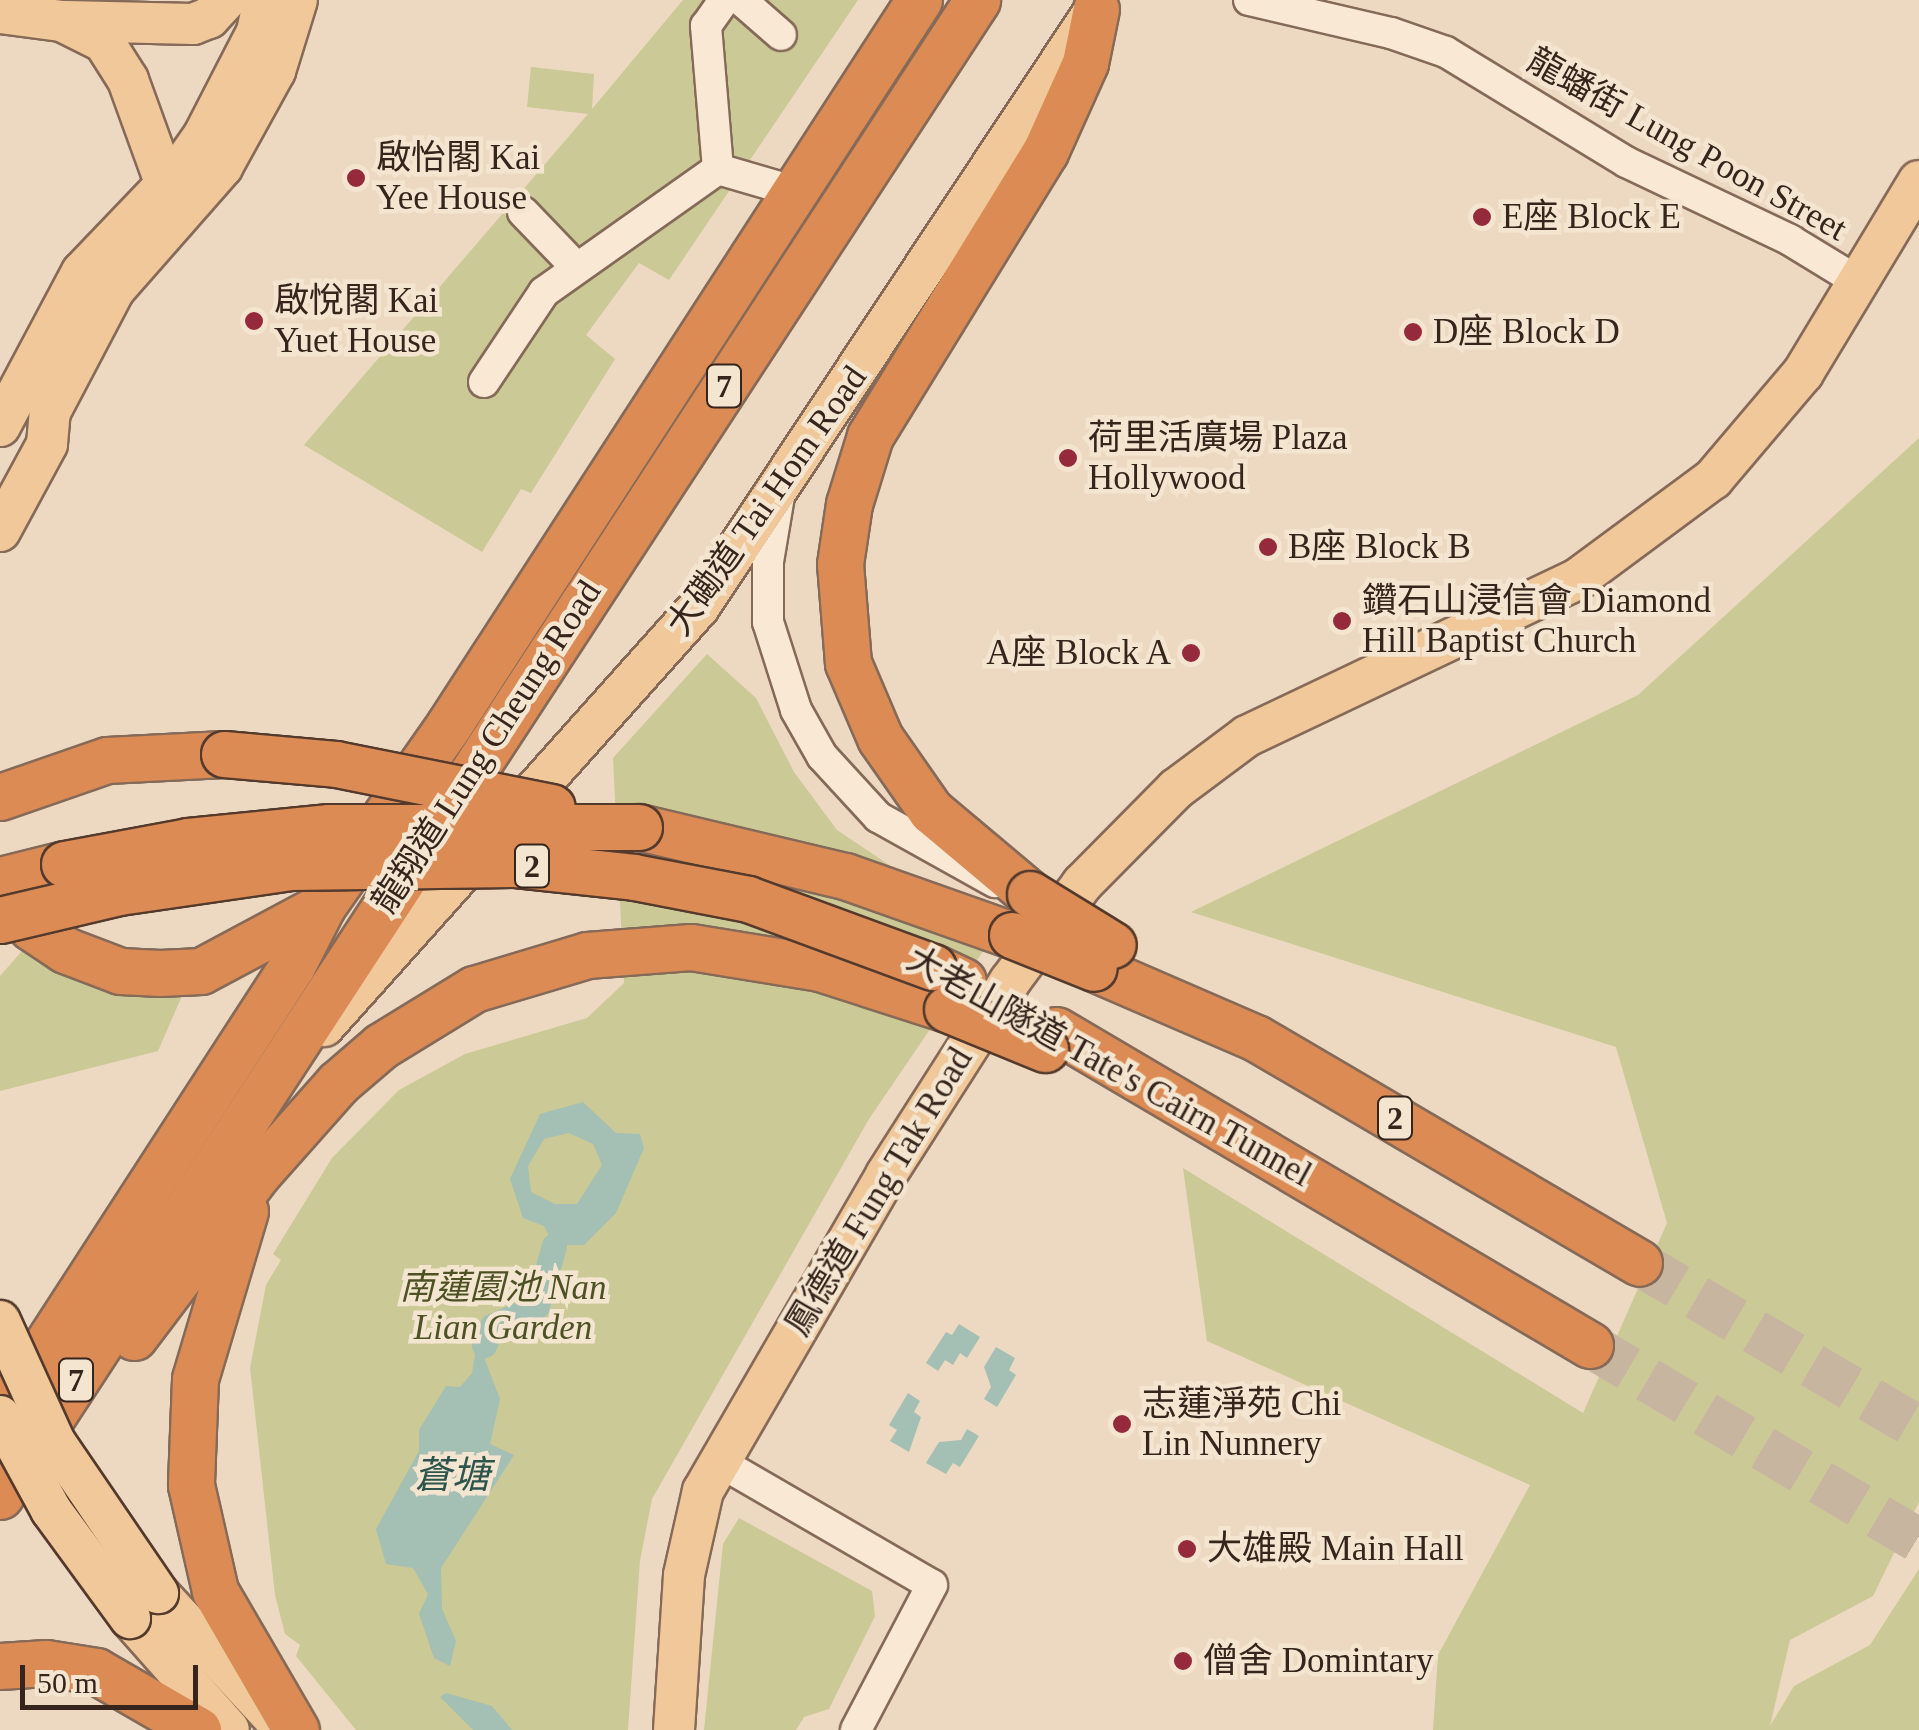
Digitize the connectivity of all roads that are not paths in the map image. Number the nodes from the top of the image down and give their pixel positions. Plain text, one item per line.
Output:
1 (226, 0) edge
2 (264, 0) edge
3 (297, 0) edge
4 (724, 0) edge
5 (741, 0) edge
6 (919, 0) edge
7 (977, 0) edge
8 (1249, 0) edge
9 (1100, 3) edge
10 (0, 14) edge
11 (62, 20) junction
12 (780, 35) dead end
13 (718, 170) junction
14 (1919, 181) edge
15 (793, 192) junction
16 (172, 200) junction
17 (523, 212) dead end
18 (574, 265) junction
19 (1862, 284) junction
20 (484, 382) dead end
21 (50, 412) junction
22 (0, 426) edge
23 (0, 444) edge
24 (780, 493) junction
25 (0, 532) edge
26 (0, 797) edge
27 (639, 827) junction
28 (0, 883) edge
29 (323, 906) junction
30 (1058, 918) junction
31 (0, 920) edge
32 (1104, 957) junction
33 (1050, 1040) junction
34 (260, 1095) junction
35 (260, 1172) junction
36 (1639, 1263) tunnel mouth
37 (0, 1321) edge
38 (1590, 1346) tunnel mouth
39 (0, 1416) edge
40 (718, 1461) junction
41 (0, 1499) edge
42 (144, 1606) junction
43 (0, 1666) edge
44 (198, 1730) edge
45 (229, 1730) edge
46 (285, 1730) edge
47 (296, 1730) edge
48 (674, 1730) edge
49 (856, 1730) edge

1 - 11 main road
2 - 16 main road
3 - 16 main road
4 - 13 street
5 - 12 street
6 - 15 highway, 龍翔道 Lung Cheung Road / 7
7 - 34 highway, 龍翔道 Lung Cheung Road / 7
8 - 19 street, 龍蟠街 Lung Poon Street
9 - 24 main road, 大磡道 Tai Hom Road
9 - 32 highway, bridge
10 - 11 main road
11 - 16 main road
13 - 15 street
13 - 18 street
14 - 19 main road, 鳳德道 Fung Tak Road
15 - 29 highway, 龍翔道 Lung Cheung Road / 7
16 - 21 main road
16 - 22 main road
17 - 18 street
18 - 20 street
19 - 30 main road, 鳳德道 Fung Tak Road
21 - 23 main road
21 - 25 main road
24 - 30 street
24 - 34 main road, 大磡道 Tai Hom Road
26 - 27 highway, bridge
27 - 28 highway, 大老山隧道 Tate's Cairn Tunnel / 2, bridge
27 - 32 highway, 大老山隧道 Tate's Cairn Tunnel / 2, bridge
28 - 29 highway
29 - 39 highway, 龍翔道 Lung Cheung Road / 7
30 - 40 main road, 鳳德道 Fung Tak Road
31 - 33 highway, 大老山隧道 Tate's Cairn Tunnel / 2, bridge
32 - 36 highway, 2
33 - 35 highway, bridge
33 - 38 highway, 大老山隧道 Tate's Cairn Tunnel
34 - 41 highway, 龍翔道 Lung Cheung Road / 7
35 - 41 highway
35 - 47 highway
37 - 42 main road, bridge
39 - 42 main road, bridge
40 - 48 main road, 鳳德道 Fung Tak Road
40 - 49 street
42 - 45 main road
42 - 46 main road
43 - 44 highway

